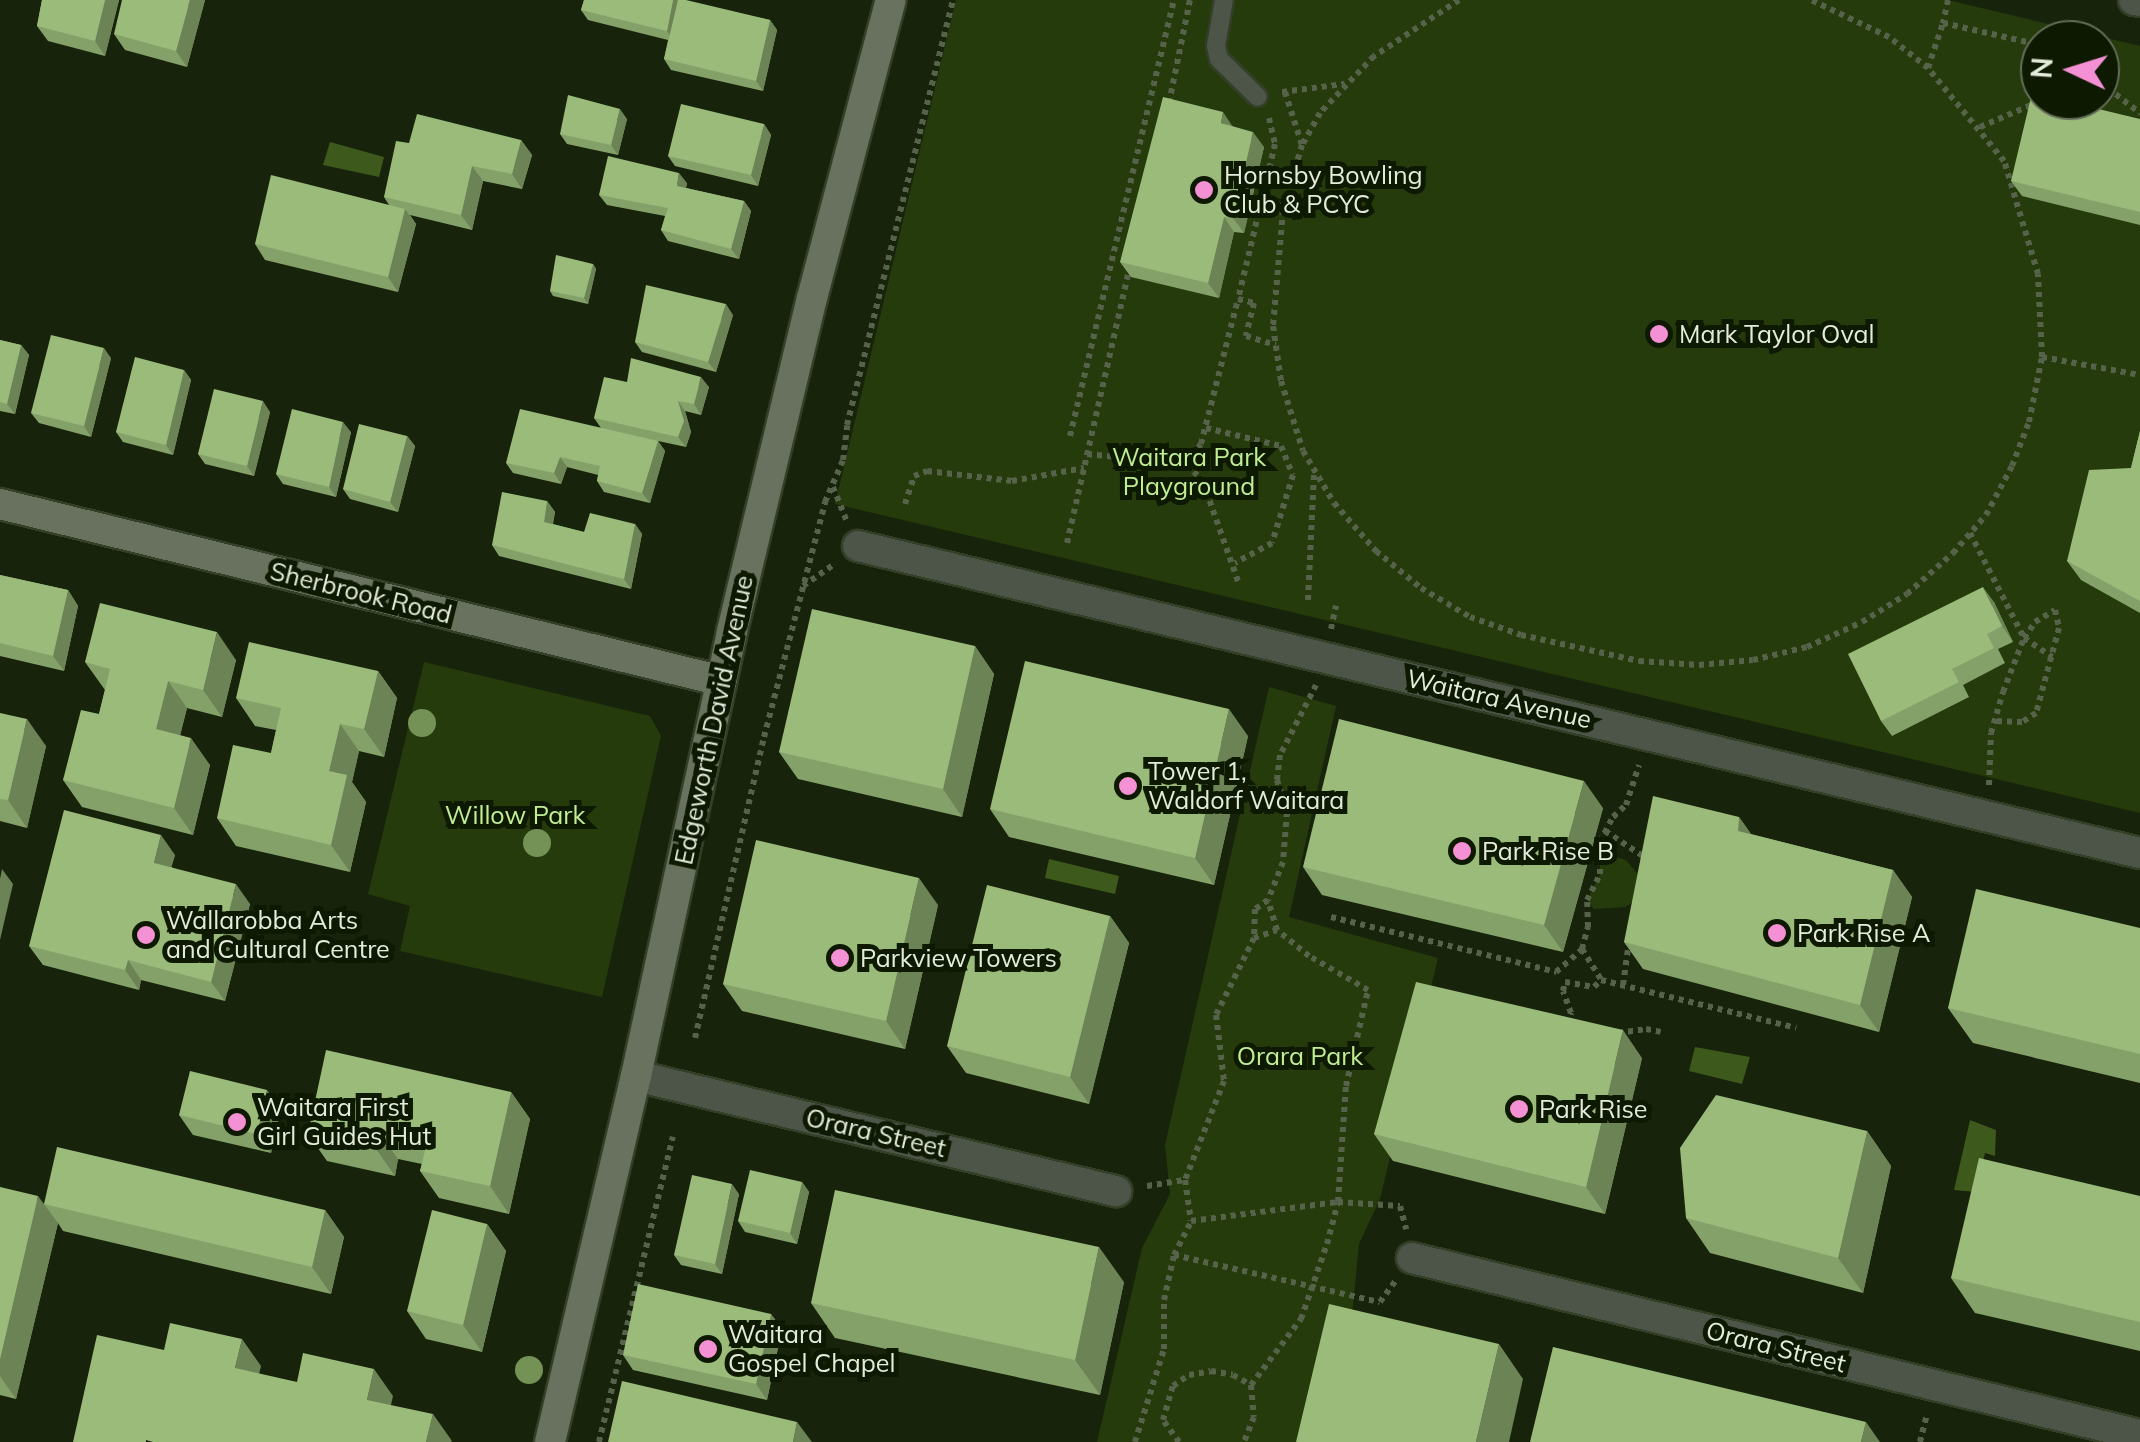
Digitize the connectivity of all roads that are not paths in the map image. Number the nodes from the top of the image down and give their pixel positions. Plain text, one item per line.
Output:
1 (891, 0) edge
2 (1224, 0) edge
3 (1258, 98) road end
4 (0, 504) edge
5 (858, 546) dead end
6 (722, 681) junction
7 (2140, 852) edge
8 (636, 1076) junction
9 (1116, 1190) dead end
10 (1412, 1258) road end
11 (2140, 1435) edge
12 (550, 1442) edge

1 - 6 main road, Edgeworth David Avenue
2 - 3 lane
4 - 6 main road, Sherbrook Road
5 - 7 street, Waitara Avenue
6 - 8 main road, Edgeworth David Avenue
8 - 9 street, Orara Street
8 - 12 main road, Edgeworth David Avenue
10 - 11 street, Orara Street

